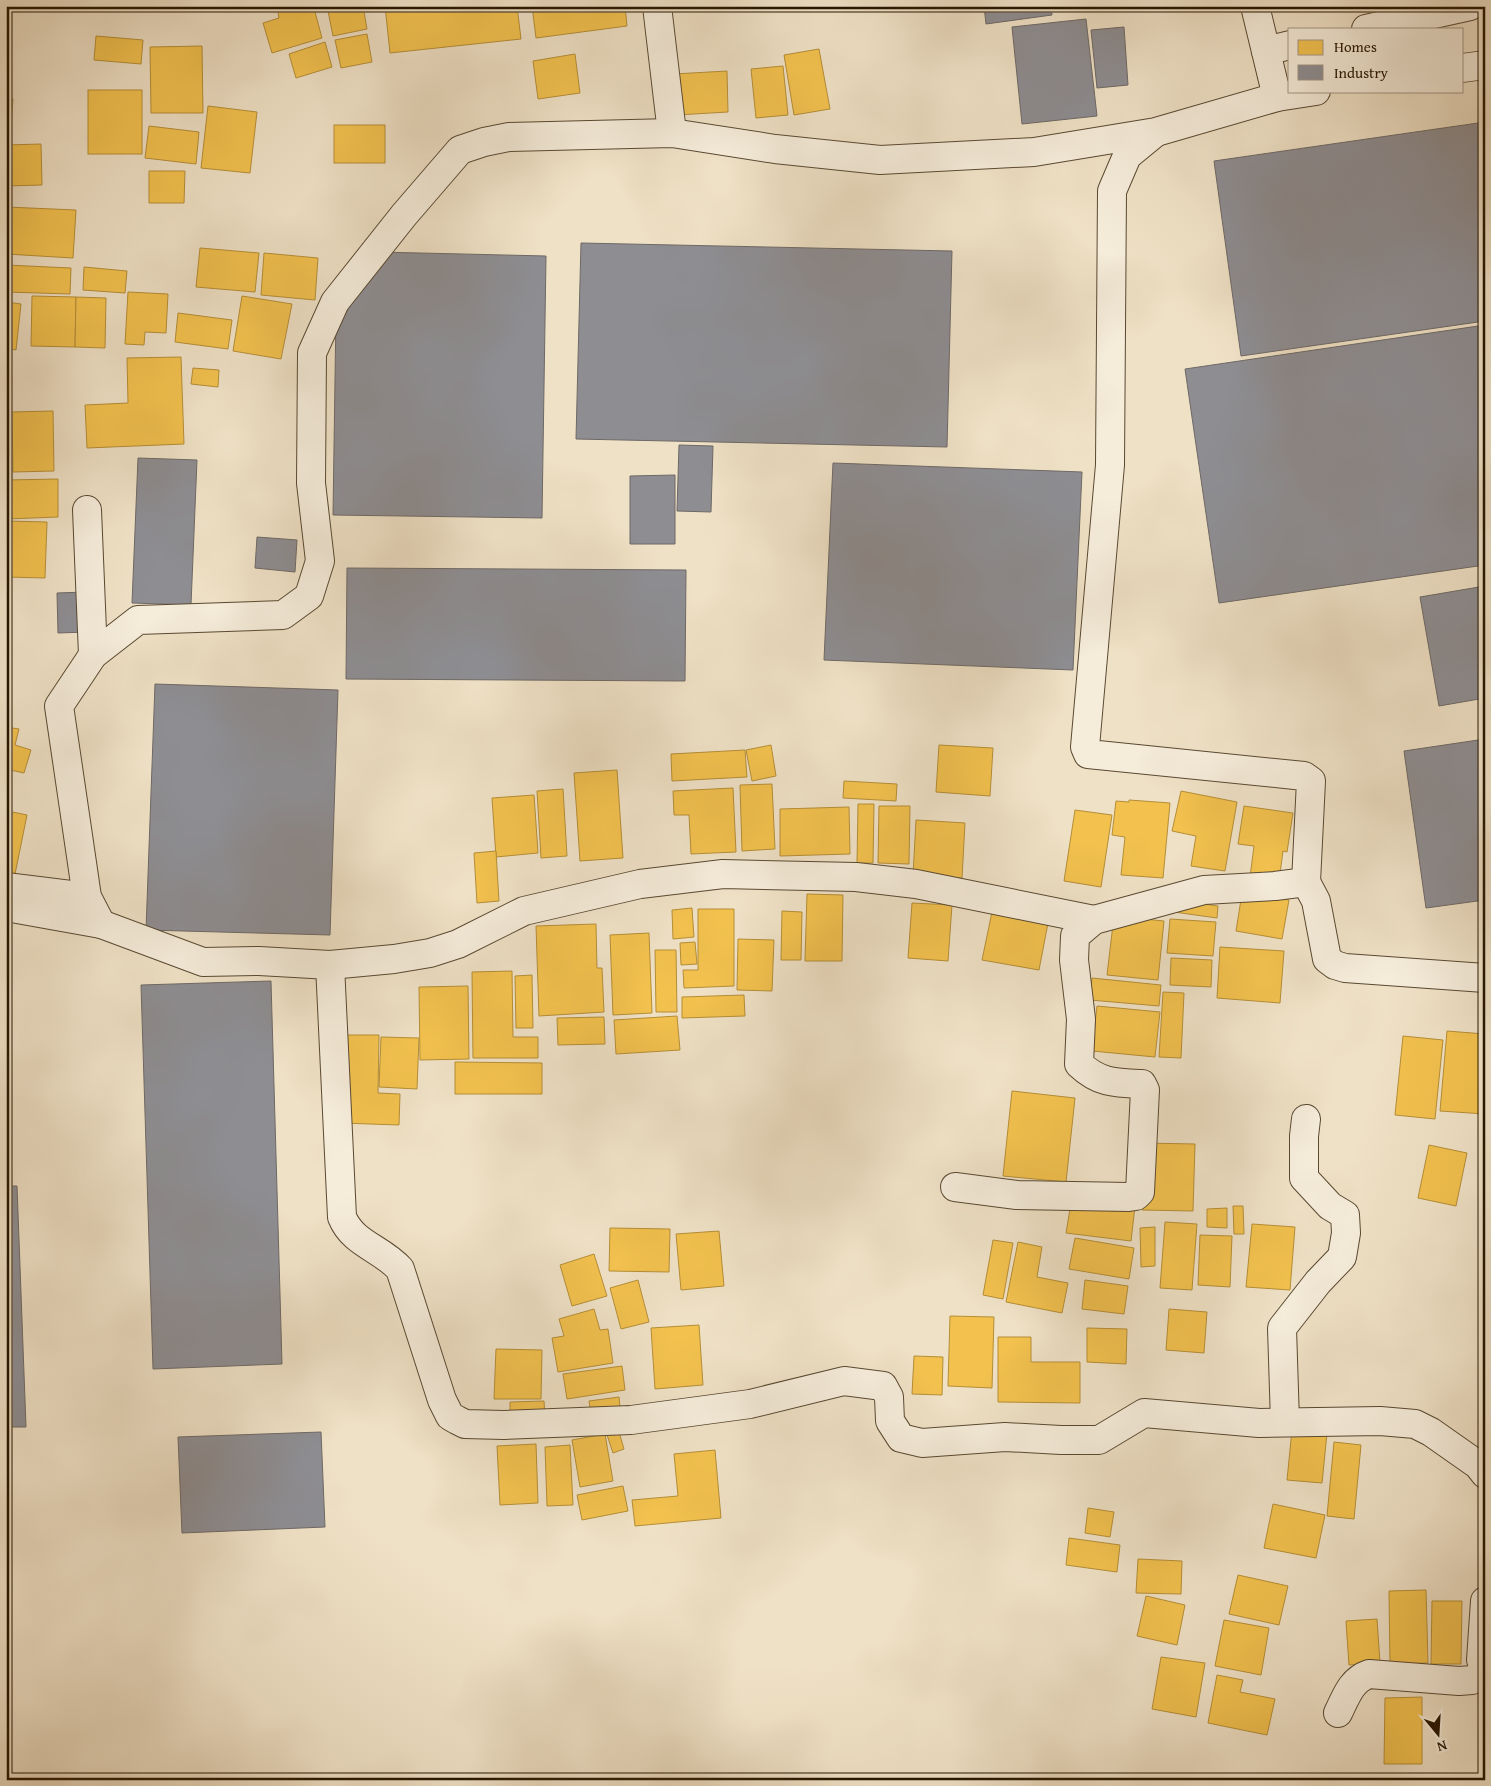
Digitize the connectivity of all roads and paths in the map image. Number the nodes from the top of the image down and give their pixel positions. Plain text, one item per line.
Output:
1 (657, 6) edge
2 (1255, 6) edge
3 (1470, 6) edge
4 (1371, 28) edge
5 (1278, 48) edge
6 (1485, 65) edge
7 (1464, 68) edge
8 (1310, 92) edge
9 (1277, 97) junction
10 (1156, 132) junction
11 (672, 133) junction
12 (87, 510) dead end
13 (93, 655) junction
14 (1306, 882) junction
15 (6, 887) edge
16 (88, 897) junction
17 (6, 907) edge
18 (1094, 920) junction
19 (101, 924) junction
20 (330, 965) junction
21 (1485, 978) edge
22 (1306, 1119) dead end
23 (955, 1187) dead end
24 (1285, 1422) junction
25 (1485, 1474) edge
26 (1485, 1601) edge
27 (1485, 1668) edge
28 (1485, 1672) edge
29 (1338, 1713) dead end

1 - 11 street
2 - 5 street
3 - 4 street
5 - 9 street
6 - 7 street
8 - 9 street
9 - 10 street
10 - 11 street
10 - 14 street
11 - 13 street
12 - 13 street
13 - 16 street
14 - 18 street
14 - 21 street
15 - 16 street
16 - 19 street
17 - 19 street
18 - 20 street
18 - 23 street
19 - 20 street
20 - 24 street
22 - 24 street
24 - 25 street
26 - 27 street
28 - 29 street

